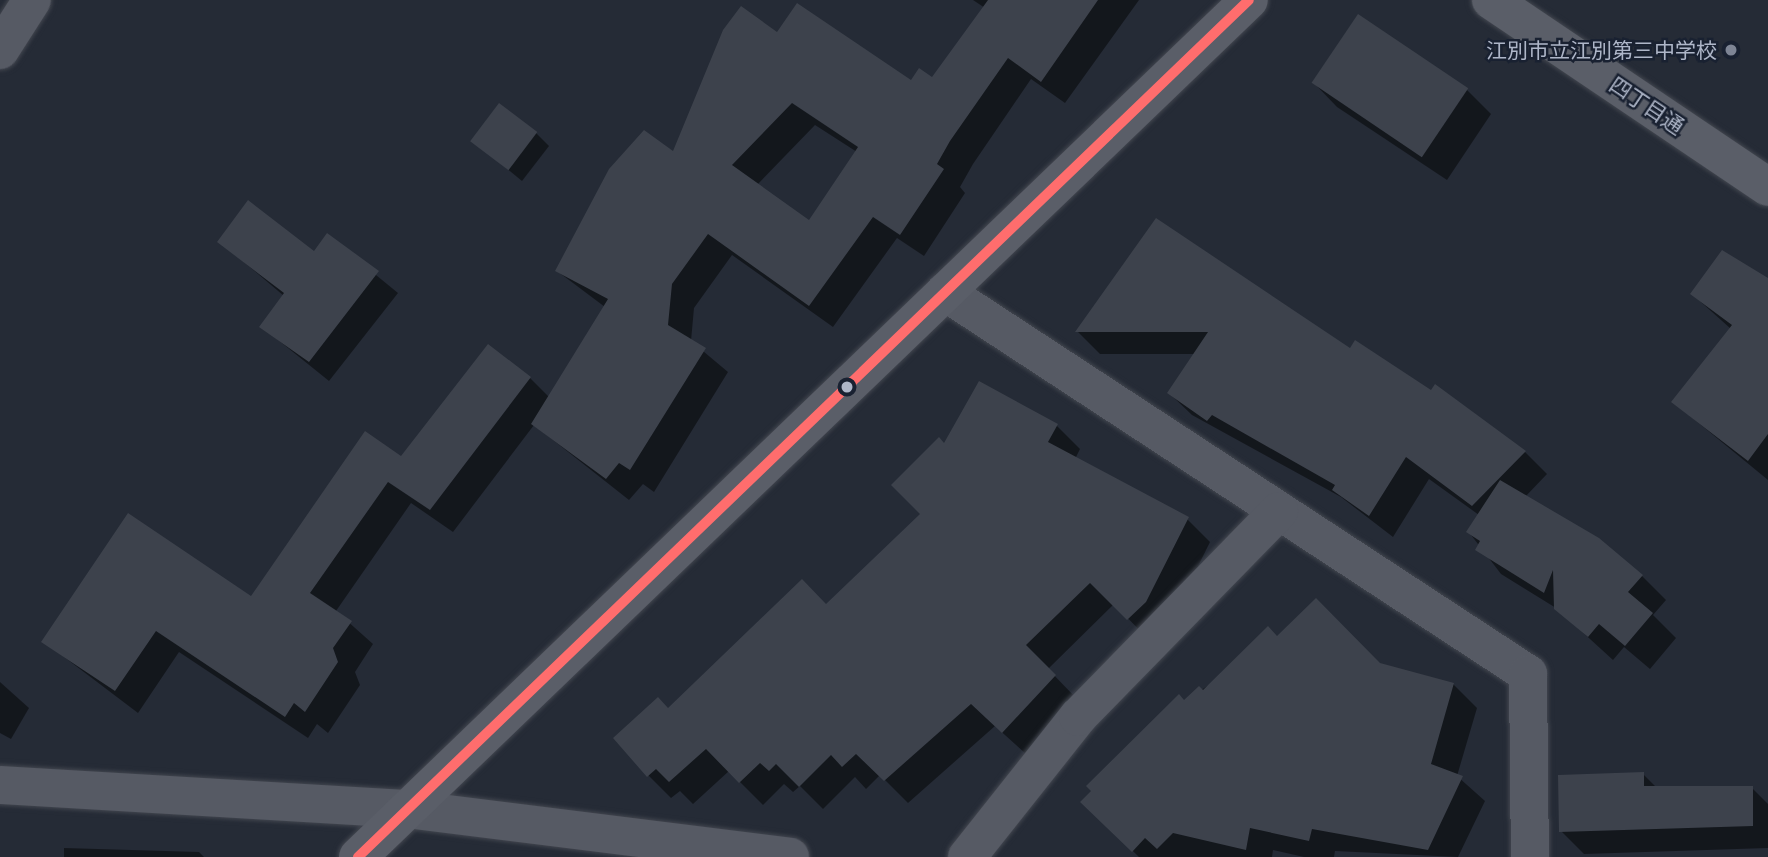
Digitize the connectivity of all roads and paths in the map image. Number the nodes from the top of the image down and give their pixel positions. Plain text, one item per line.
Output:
1 (32, 0) edge
2 (1249, 0) edge
3 (1491, 0) edge
4 (0, 50) edge
5 (1768, 187) edge
6 (944, 292) junction
7 (1279, 512) junction
8 (0, 785) edge
9 (407, 809) junction
10 (358, 857) edge
11 (790, 857) edge
12 (968, 857) edge
13 (1530, 857) edge

1 - 4 street
2 - 6 street
3 - 5 street, 四丁目通
6 - 7 street
6 - 9 street
7 - 12 street
7 - 13 street
8 - 9 street
9 - 10 street
9 - 11 street

